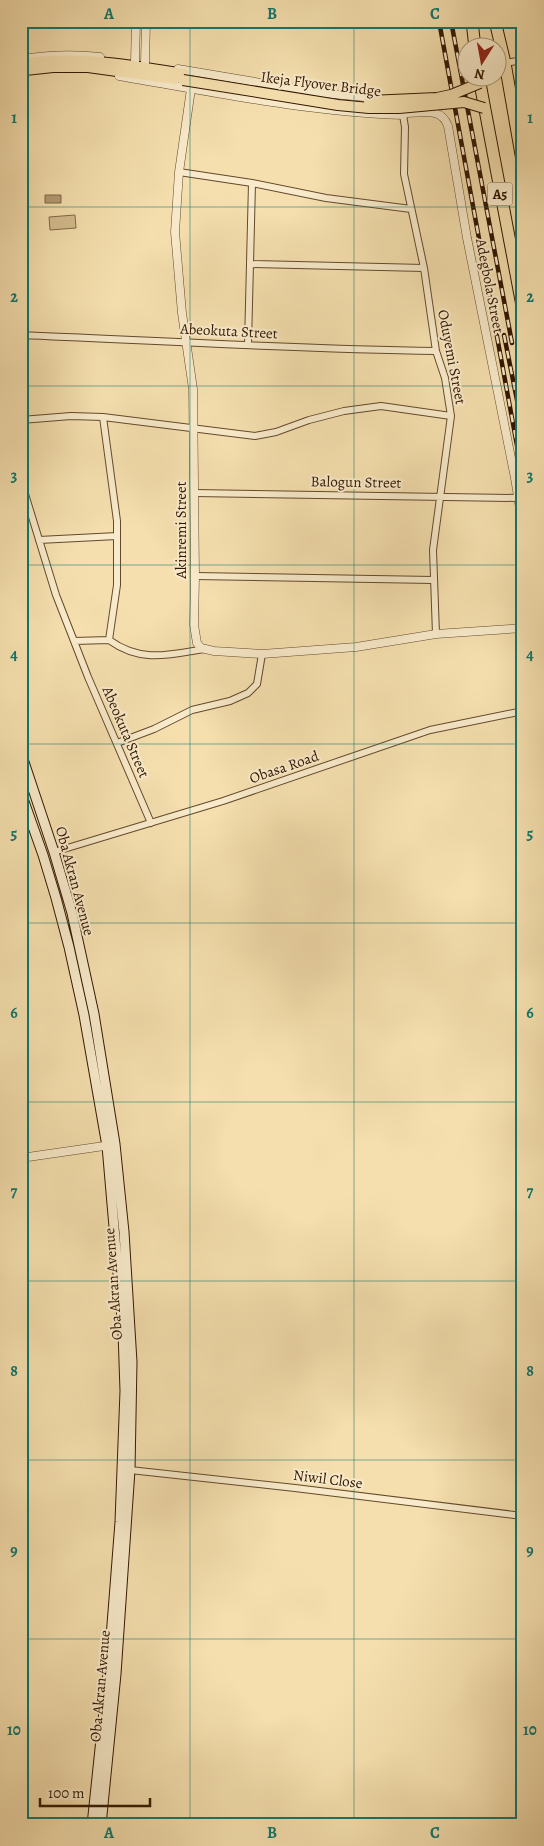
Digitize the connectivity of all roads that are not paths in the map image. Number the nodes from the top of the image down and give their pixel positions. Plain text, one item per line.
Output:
1 (136, 21) edge
2 (146, 21) edge
3 (472, 21) edge
4 (495, 21) edge
5 (520, 21) edge
6 (523, 36) edge
7 (475, 38) edge
8 (499, 38) edge
9 (523, 60) edge
10 (135, 62) junction
11 (145, 63) junction
12 (506, 63) edge
13 (24, 65) edge
14 (506, 69) edge
15 (21, 75) edge
16 (184, 77) junction
17 (465, 88) edge
18 (480, 88) edge
19 (190, 89) junction
20 (484, 108) junction
21 (405, 114) junction
22 (523, 166) edge
23 (179, 172) junction
24 (252, 183) junction
25 (411, 209) junction
26 (250, 264) junction
27 (424, 268) junction
28 (523, 311) edge
29 (21, 335) edge
30 (188, 342) junction
31 (248, 344) junction
32 (436, 351) junction
33 (451, 416) junction
34 (103, 417) junction
35 (21, 420) edge
36 (194, 428) junction
37 (21, 481) edge
38 (194, 493) junction
39 (439, 496) junction
40 (517, 498) junction
41 (523, 527) edge
42 (117, 536) junction
43 (40, 540) junction
44 (195, 576) junction
45 (433, 580) junction
46 (523, 628) edge
47 (436, 634) junction
48 (109, 640) junction
49 (74, 641) junction
50 (204, 649) junction
51 (262, 654) junction
52 (523, 711) edge
53 (117, 743) junction
54 (21, 753) edge
55 (21, 793) edge
56 (151, 823) junction
57 (54, 852) junction
58 (111, 1145) junction
59 (21, 1158) edge
60 (130, 1470) junction
61 (523, 1516) edge
62 (92, 1825) edge
63 (101, 1825) edge

1 - 10 street
2 - 11 street
3 - 7 highway
4 - 8 highway, A5
5 - 6 street
9 - 12 street
10 - 11 street
10 - 13 street
11 - 21 street
13 - 16 main road
14 - 22 highway, A5
15 - 19 street
16 - 17 main road, Ikeja Flyover Bridge, bridge
16 - 20 main road, Ikeja Flyover Bridge, bridge
18 - 20 highway, A5
19 - 21 street
19 - 23 street, Akinremi Street
20 - 28 highway, A5
21 - 25 street, Oduyemi Street
21 - 40 street, Adegbola Street
23 - 24 street
23 - 30 street, Akinremi Street
24 - 25 street
24 - 26 street
25 - 27 street, Oduyemi Street
26 - 27 street
26 - 31 street
27 - 32 street, Oduyemi Street
29 - 30 street, Abeokuta Street
30 - 31 street, Abeokuta Street
30 - 36 street, Akinremi Street
31 - 32 street, Abeokuta Street
32 - 33 street, Oduyemi Street
33 - 36 street
33 - 39 street, Oduyemi Street
34 - 35 street
34 - 36 street
34 - 42 street
36 - 38 street, Akinremi Street
37 - 43 street, Abeokuta Street
38 - 39 street, Balogun Street
38 - 44 street, Akinremi Street
39 - 40 street, Balogun Street
39 - 45 street, Oduyemi Street
40 - 41 street, Adegbola Street
42 - 43 street
42 - 48 street
43 - 49 street, Abeokuta Street
44 - 45 street
44 - 50 street, Akinremi Street
45 - 47 street, Oduyemi Street
46 - 47 street
47 - 51 street
48 - 49 street
48 - 50 street
49 - 53 street, Abeokuta Street
50 - 51 street
51 - 53 street
52 - 56 street, Obasa Road
53 - 56 street, Abeokuta Street
54 - 57 main road, Oba Akran Avenue
55 - 58 main road, Oba Akran Avenue
56 - 57 street, Obasa Road
57 - 58 main road, Oba Akran Avenue
58 - 59 street
58 - 60 main road, Oba Akran Avenue
58 - 62 main road, Oba Akran Avenue
60 - 61 street, Niwil Close
60 - 63 main road, Oba Akran Avenue

